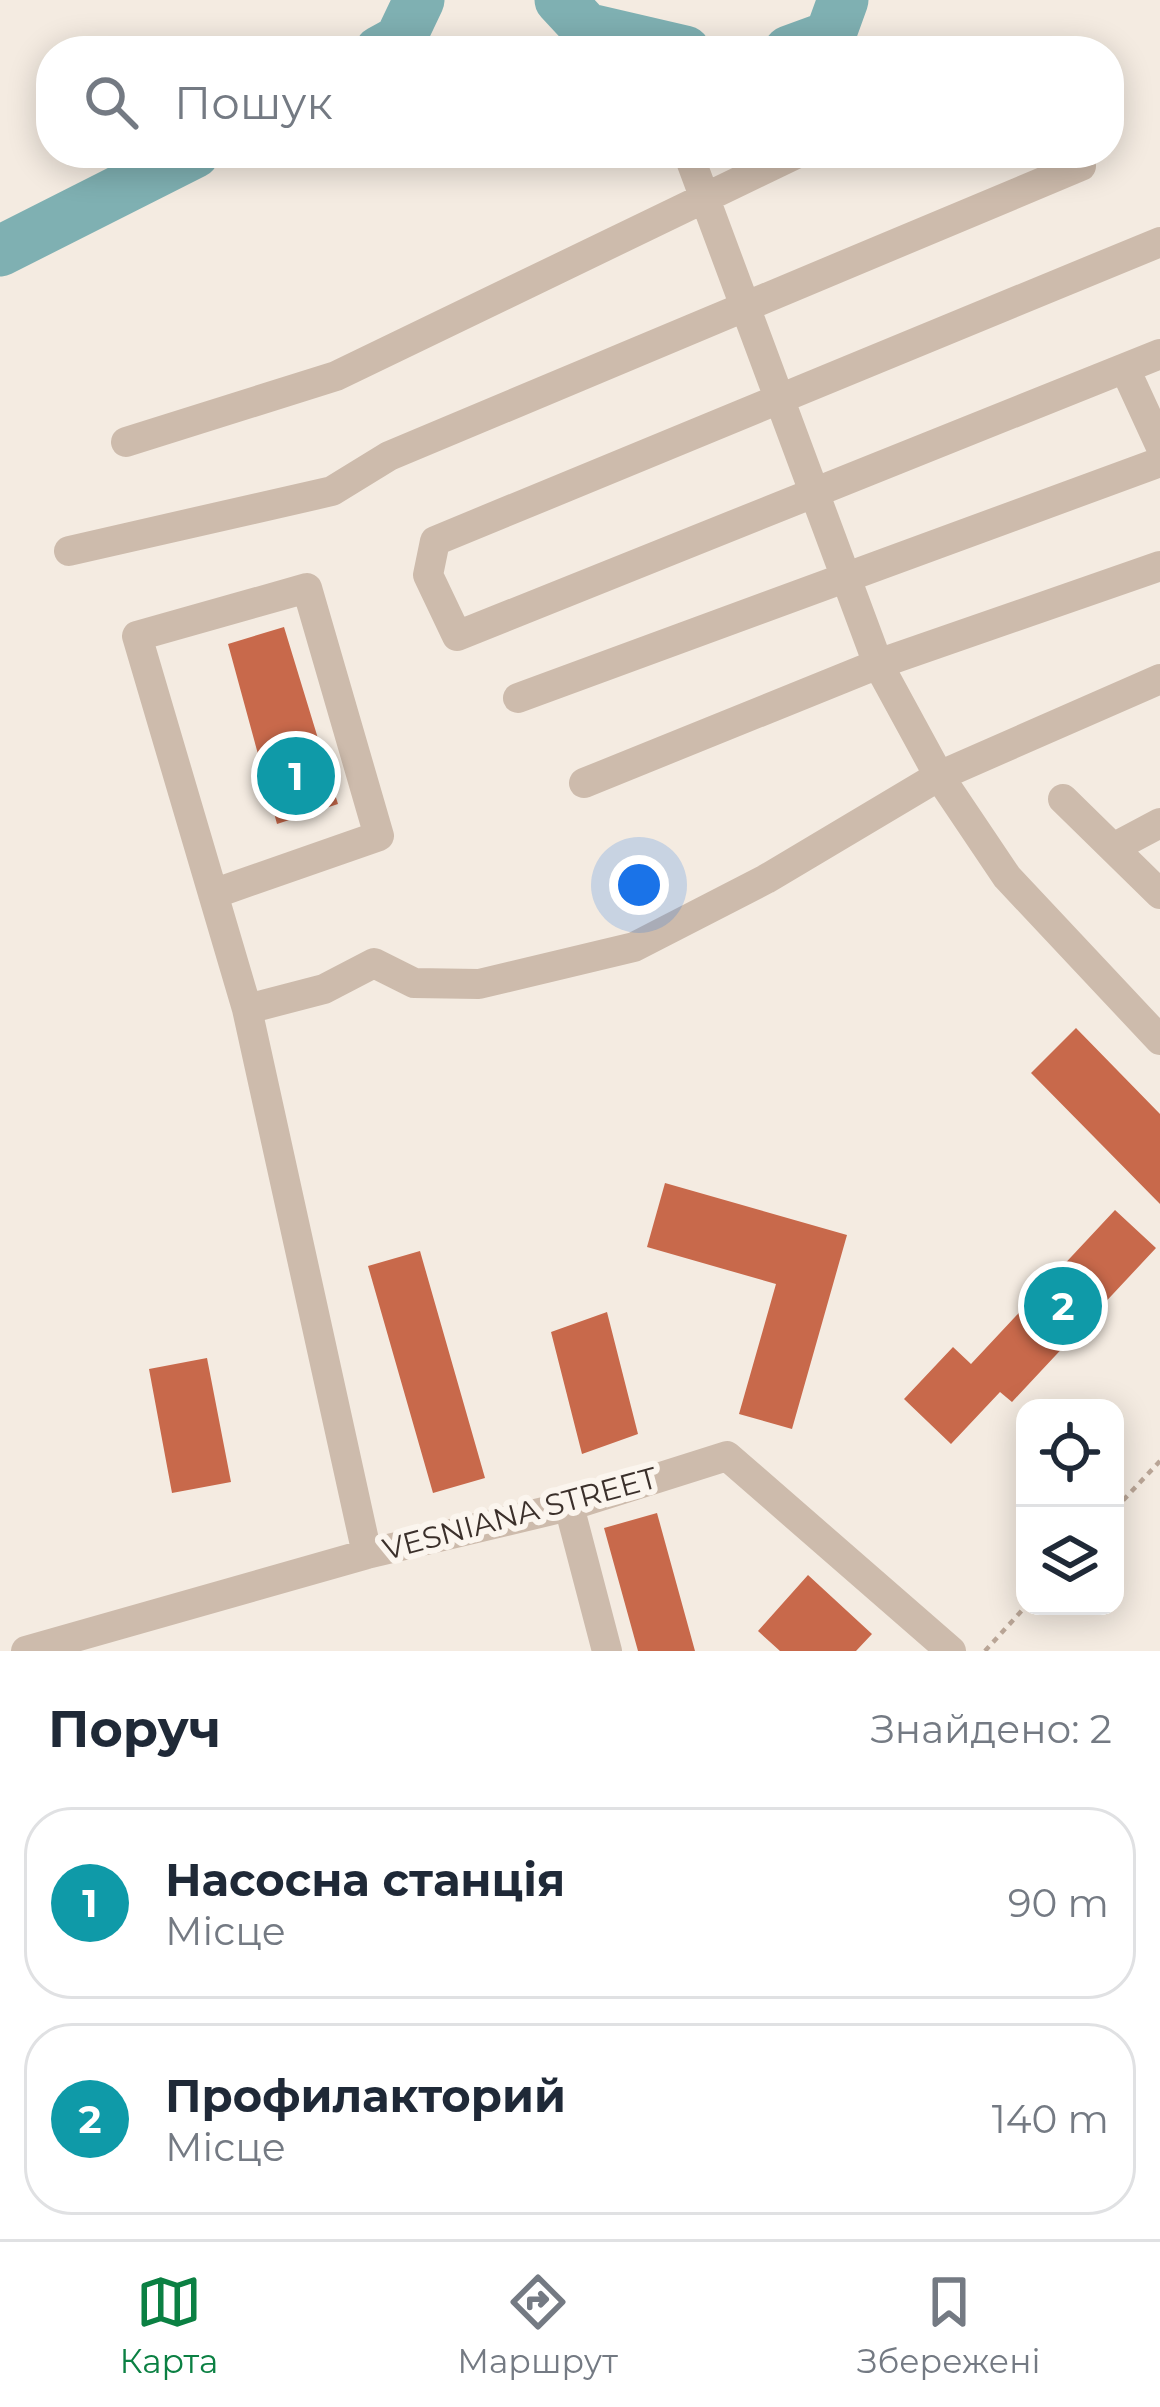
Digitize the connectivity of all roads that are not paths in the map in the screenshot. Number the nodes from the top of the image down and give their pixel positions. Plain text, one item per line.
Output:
1 (694, 168) edge
2 (766, 168) edge
3 (1077, 168) edge
4 (706, 197) junction
5 (1160, 242) edge
6 (748, 305) junction
7 (1160, 354) edge
8 (1126, 371) junction
9 (782, 398) junction
10 (126, 442) dead end
11 (1160, 446) edge
12 (1160, 462) edge
13 (817, 494) junction
14 (69, 550) dead end
15 (1160, 566) edge
16 (847, 578) junction
17 (878, 664) junction
18 (1160, 679) edge
19 (518, 698) dead end
20 (939, 776) junction
21 (584, 784) dead end
22 (1063, 799) dead end
23 (1160, 823) edge
24 (1113, 848) junction
25 (213, 894) junction
26 (1160, 894) edge
27 (247, 1010) junction
28 (1160, 1040) edge
29 (569, 1506) junction
30 (367, 1554) junction
31 (26, 1651) edge
32 (607, 1651) edge
33 (951, 1651) edge

1 - 4 street
2 - 4 street
3 - 6 street
4 - 6 street
4 - 10 street
5 - 9 street
6 - 9 street
6 - 14 street
7 - 8 street
8 - 11 street
8 - 13 street
9 - 13 street
9 - 13 street
12 - 16 street
13 - 16 street
15 - 17 street
16 - 17 street
16 - 19 street
17 - 20 street
17 - 21 street
18 - 20 street
20 - 27 street
20 - 28 street
22 - 24 street
23 - 24 street
24 - 26 street
25 - 25 street
25 - 27 street
27 - 30 street
29 - 30 street, VESNIANA STREET
29 - 32 street
29 - 33 street, VESNIANA STREET
30 - 31 street, VESNIANA STREET

